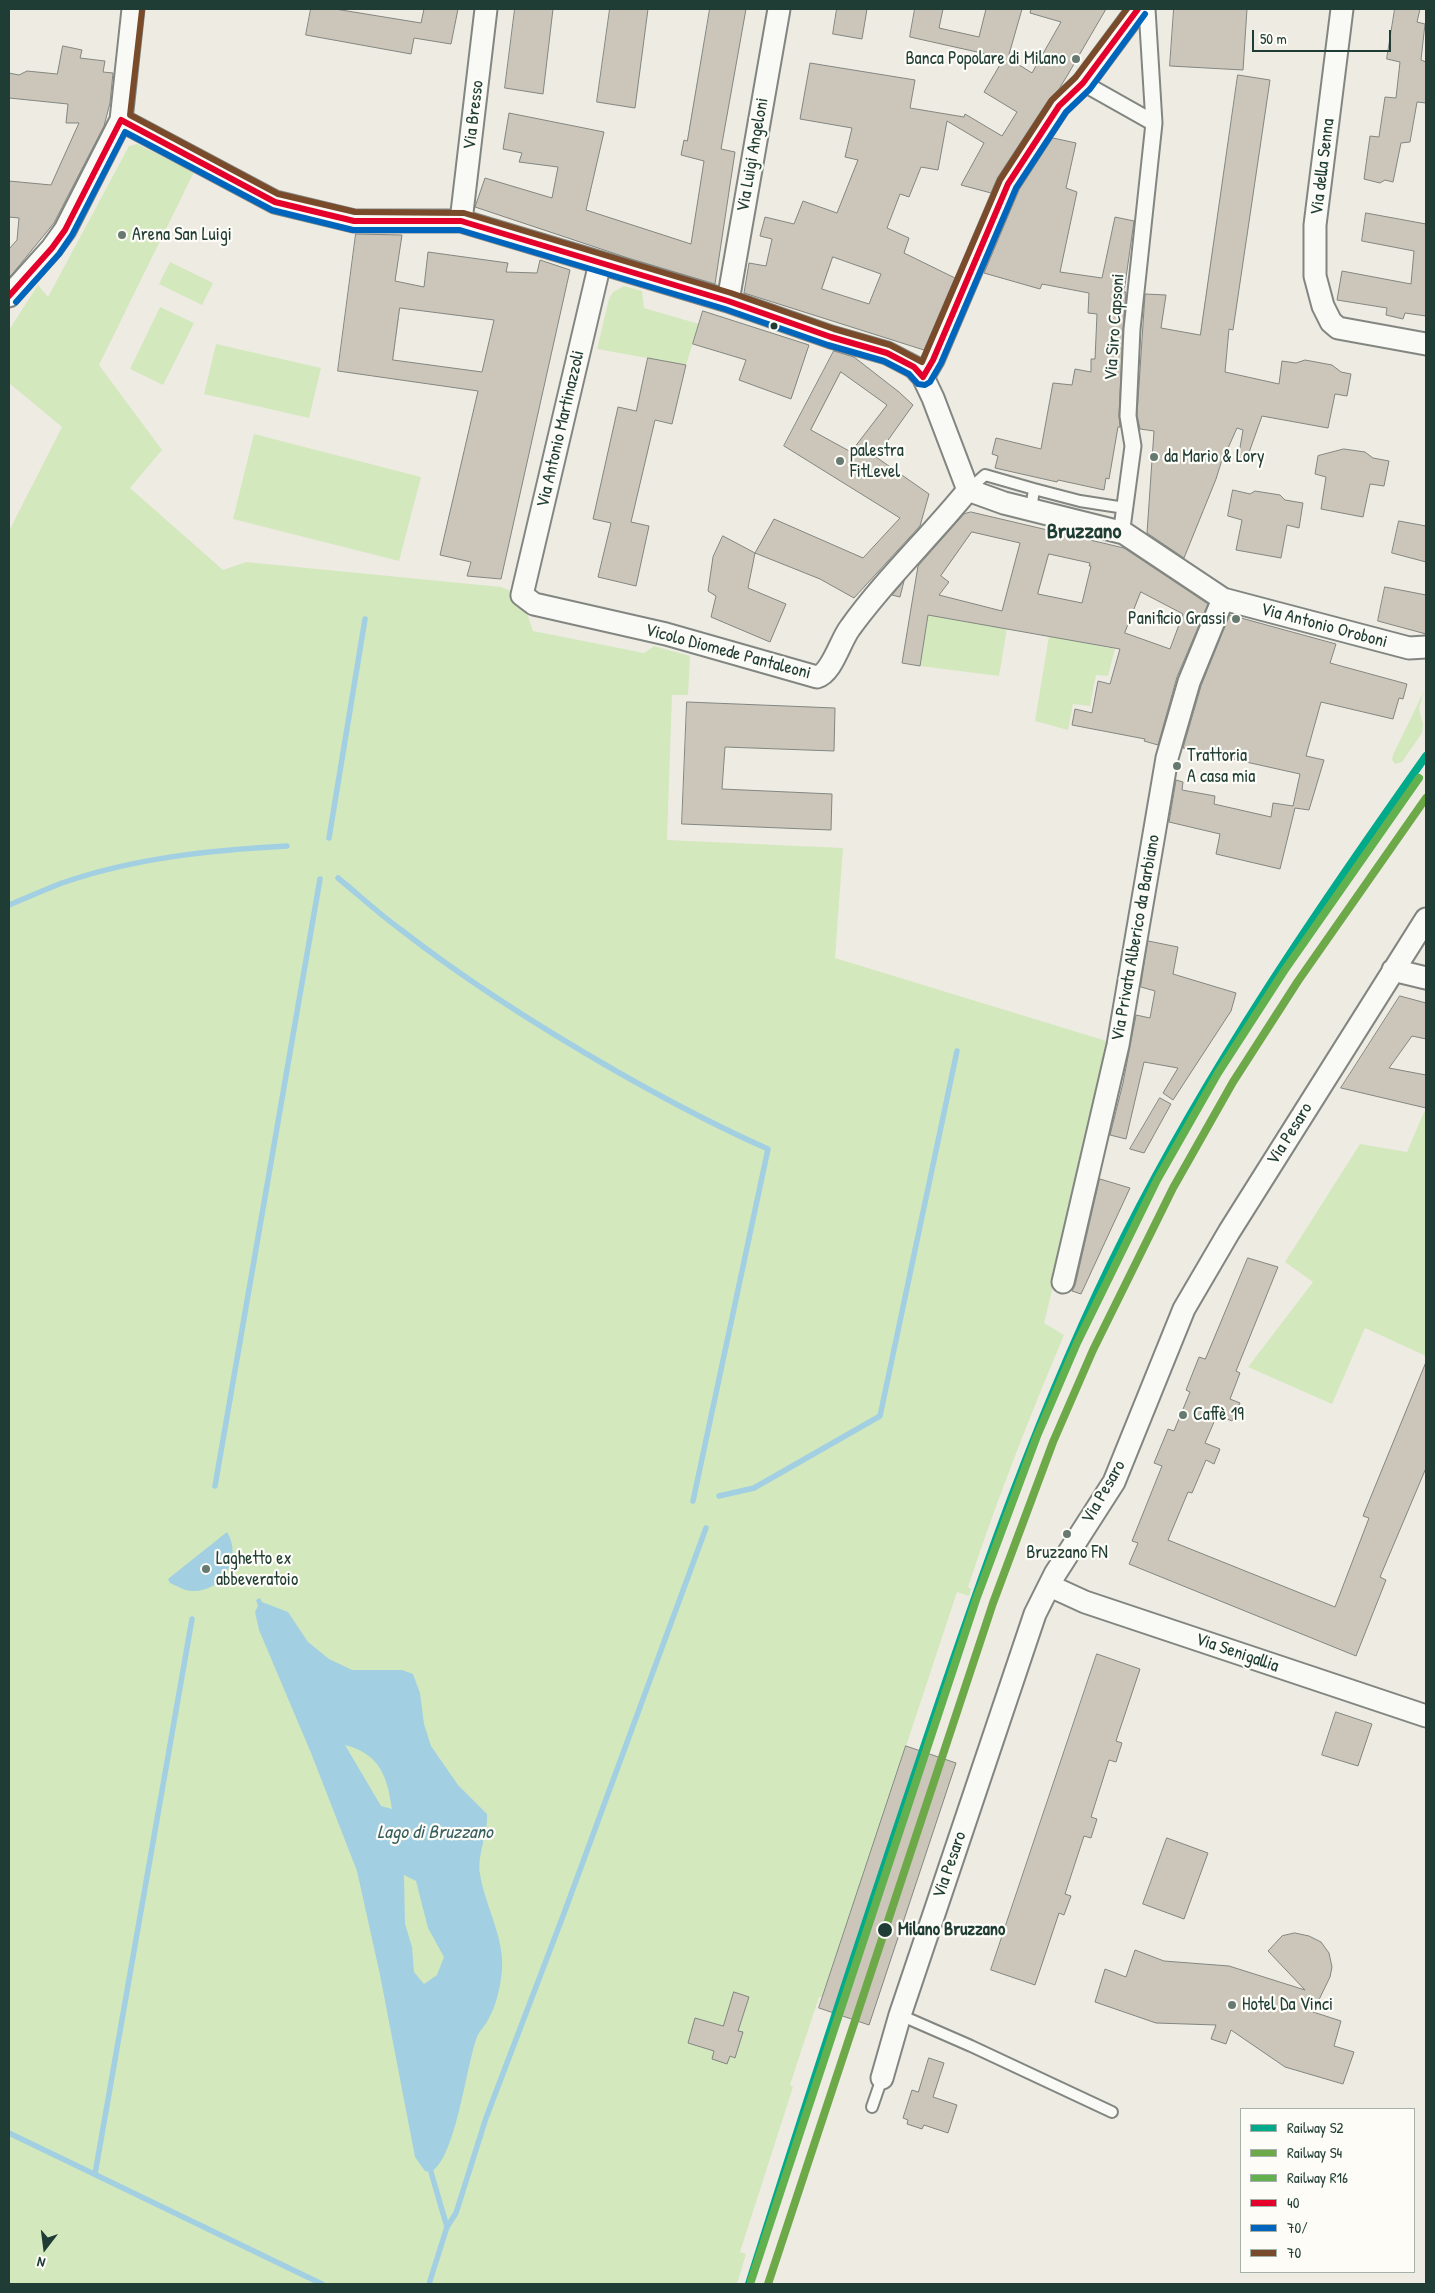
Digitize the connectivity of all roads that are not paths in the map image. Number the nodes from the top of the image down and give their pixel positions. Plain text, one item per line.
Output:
1 (133, 9) edge
2 (486, 9) edge
3 (779, 9) edge
4 (1138, 9) edge
5 (1147, 9) edge
6 (1342, 9) edge
7 (1083, 83) junction
8 (121, 120) junction
9 (1154, 122) junction
10 (461, 221) junction
11 (600, 263) junction
12 (9, 296) edge
13 (728, 301) junction
14 (1426, 344) edge
15 (922, 377) junction
16 (1034, 489) junction
17 (968, 490) junction
18 (1125, 508) junction
19 (1031, 510) junction
20 (1124, 533) junction
21 (522, 595) joint
22 (1223, 599) junction
23 (1418, 647) edge
24 (1426, 920) edge
25 (1393, 970) junction
26 (1426, 978) edge
27 (1062, 1282) dead end
28 (1050, 1586) junction
29 (1426, 1716) edge
30 (900, 2015) junction
31 (882, 2078) joint
32 (872, 2107) dead end
33 (1112, 2112) dead end

1 - 8 street
2 - 10 street, Via Bresso
3 - 13 street, Via Luigi Angeloni
4 - 7 street
5 - 9 street, Via Siro Capsoni
6 - 14 street, Via della Senna
7 - 9 street
7 - 15 street
8 - 10 street
8 - 12 street
9 - 18 street, Via Siro Capsoni
10 - 11 street
11 - 13 street
11 - 21 street, Via Antonio Martinazzoli
13 - 15 street
15 - 17 street
16 - 17 lane
16 - 18 lane
16 - 19 lane
17 - 19 street, Via Antonio Oroboni
17 - 21 street, Vicolo Diomede Pantaleoni
18 - 20 street, Via Siro Capsoni
19 - 20 street, Via Antonio Oroboni
20 - 22 street, Via Antonio Oroboni
22 - 23 street, Via Antonio Oroboni
22 - 27 street, Via Privata Alberico da Barbiano
24 - 25 street, Via Pesaro
25 - 26 street
25 - 28 street, Via Pesaro
28 - 29 street, Via Senigallia
28 - 30 street, Via Pesaro
30 - 31 street, Via Pesaro
30 - 33 lane
31 - 32 lane, Via Pesaro

